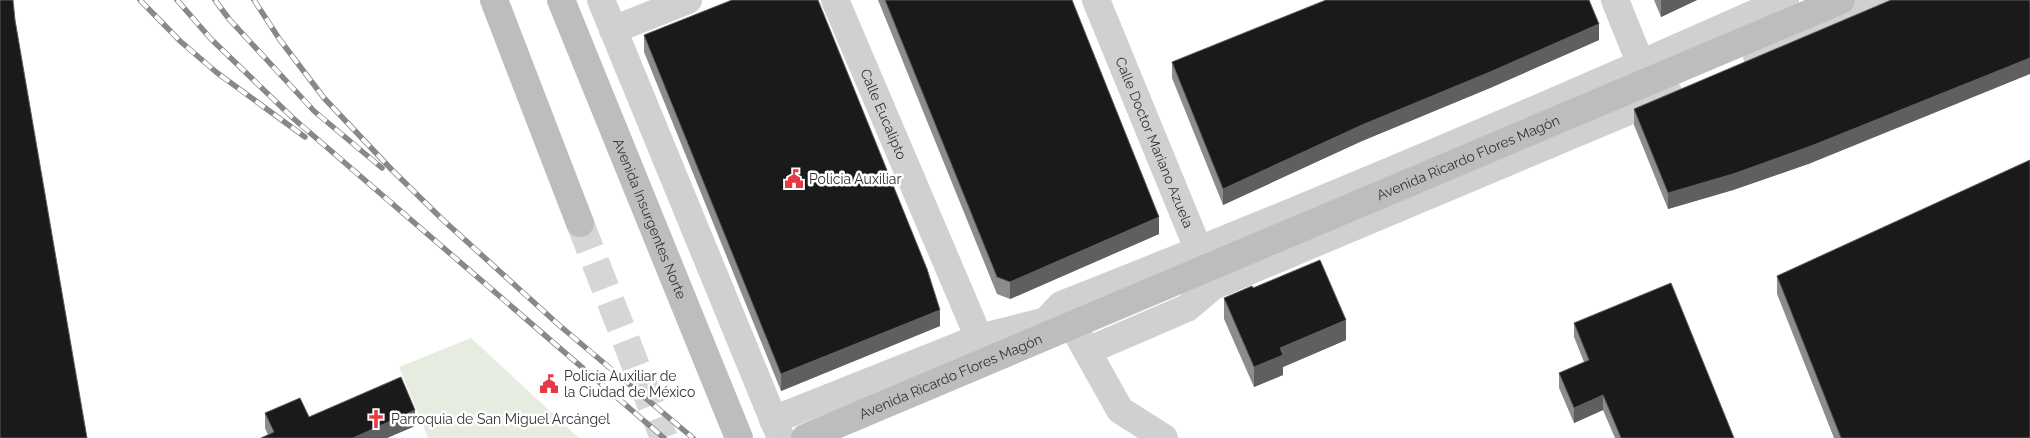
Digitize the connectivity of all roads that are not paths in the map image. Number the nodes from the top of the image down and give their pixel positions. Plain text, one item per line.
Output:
1 (494, 0) edge
2 (561, 0) edge
3 (601, 0) edge
4 (688, 0) edge
5 (835, 0) edge
6 (1096, 0) edge
7 (1615, 0) edge
8 (1785, 0) edge
9 (1841, 0) edge
10 (1890, 0) edge
11 (613, 30) junction
12 (1641, 64) junction
13 (1655, 100) junction
14 (580, 222) tunnel mouth
15 (1198, 251) junction
16 (1213, 286) junction
17 (1188, 308) junction
18 (1059, 315) junction
19 (979, 338) junction
20 (1087, 351) junction
21 (777, 429) edge
22 (740, 438) edge
23 (805, 438) edge
24 (1164, 438) edge

1 - 14 main road
2 - 22 main road, Avenida Insurgentes Norte
3 - 11 street
4 - 11 street
5 - 19 street, Calle Eucalipto
6 - 15 street, Calle Doctor Mariano Azuela
7 - 12 street
8 - 12 street, Avenida Ricardo Flores Magón
9 - 23 main road, Avenida Ricardo Flores Magón
10 - 13 street, Avenida Ricardo Flores Magón
11 - 21 street
12 - 13 street
12 - 15 street, Avenida Ricardo Flores Magón
13 - 16 street, Avenida Ricardo Flores Magón
15 - 16 street, Calle Doctor Mariano Azuela
15 - 18 street, Avenida Ricardo Flores Magón
16 - 17 street, Avenida Ricardo Flores Magón
17 - 18 street, Avenida Ricardo Flores Magón
17 - 20 street, Avenida Ricardo Flores Magón
18 - 19 street, Avenida Ricardo Flores Magón
18 - 20 street
19 - 21 street, Avenida Ricardo Flores Magón
20 - 24 street

